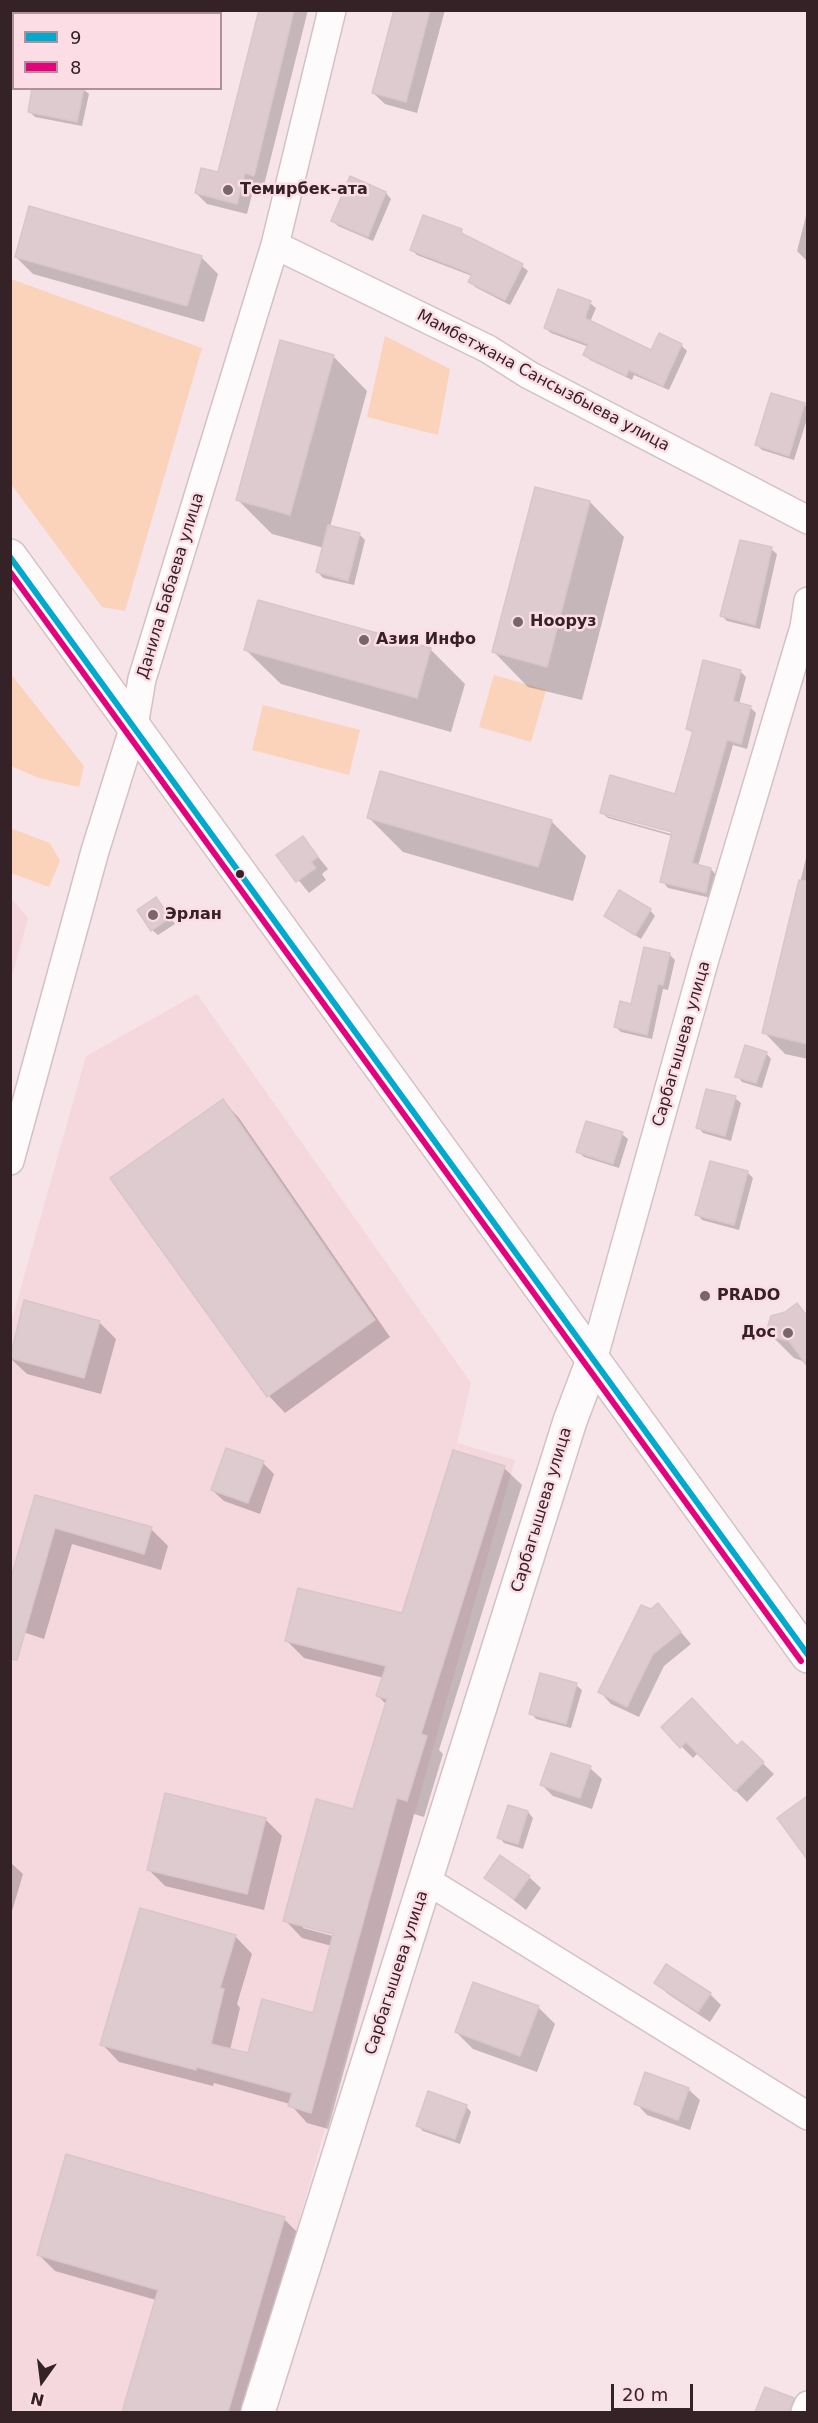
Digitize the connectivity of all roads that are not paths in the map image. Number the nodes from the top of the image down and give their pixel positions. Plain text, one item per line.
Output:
1 (332, 10) edge
2 (275, 245) junction
3 (807, 520) edge
4 (10, 556) edge
5 (807, 601) edge
6 (134, 726) junction
7 (10, 1161) edge
8 (592, 1360) junction
9 (807, 1656) edge
10 (426, 1880) junction
11 (807, 2116) edge
12 (807, 2405) edge
13 (258, 2412) edge
14 (804, 2412) edge

1 - 2 street, Данила Бабаева улица
2 - 3 street, Мамбетжана Сансызбыева улица
2 - 6 street, Данила Бабаева улица
4 - 6 main road
5 - 8 street, Сарбагышева улица
6 - 7 street, Данила Бабаева улица
6 - 8 main road
8 - 9 main road
8 - 10 main road, Сарбагышева улица
10 - 11 street
10 - 13 main road, Сарбагышева улица
12 - 14 street

